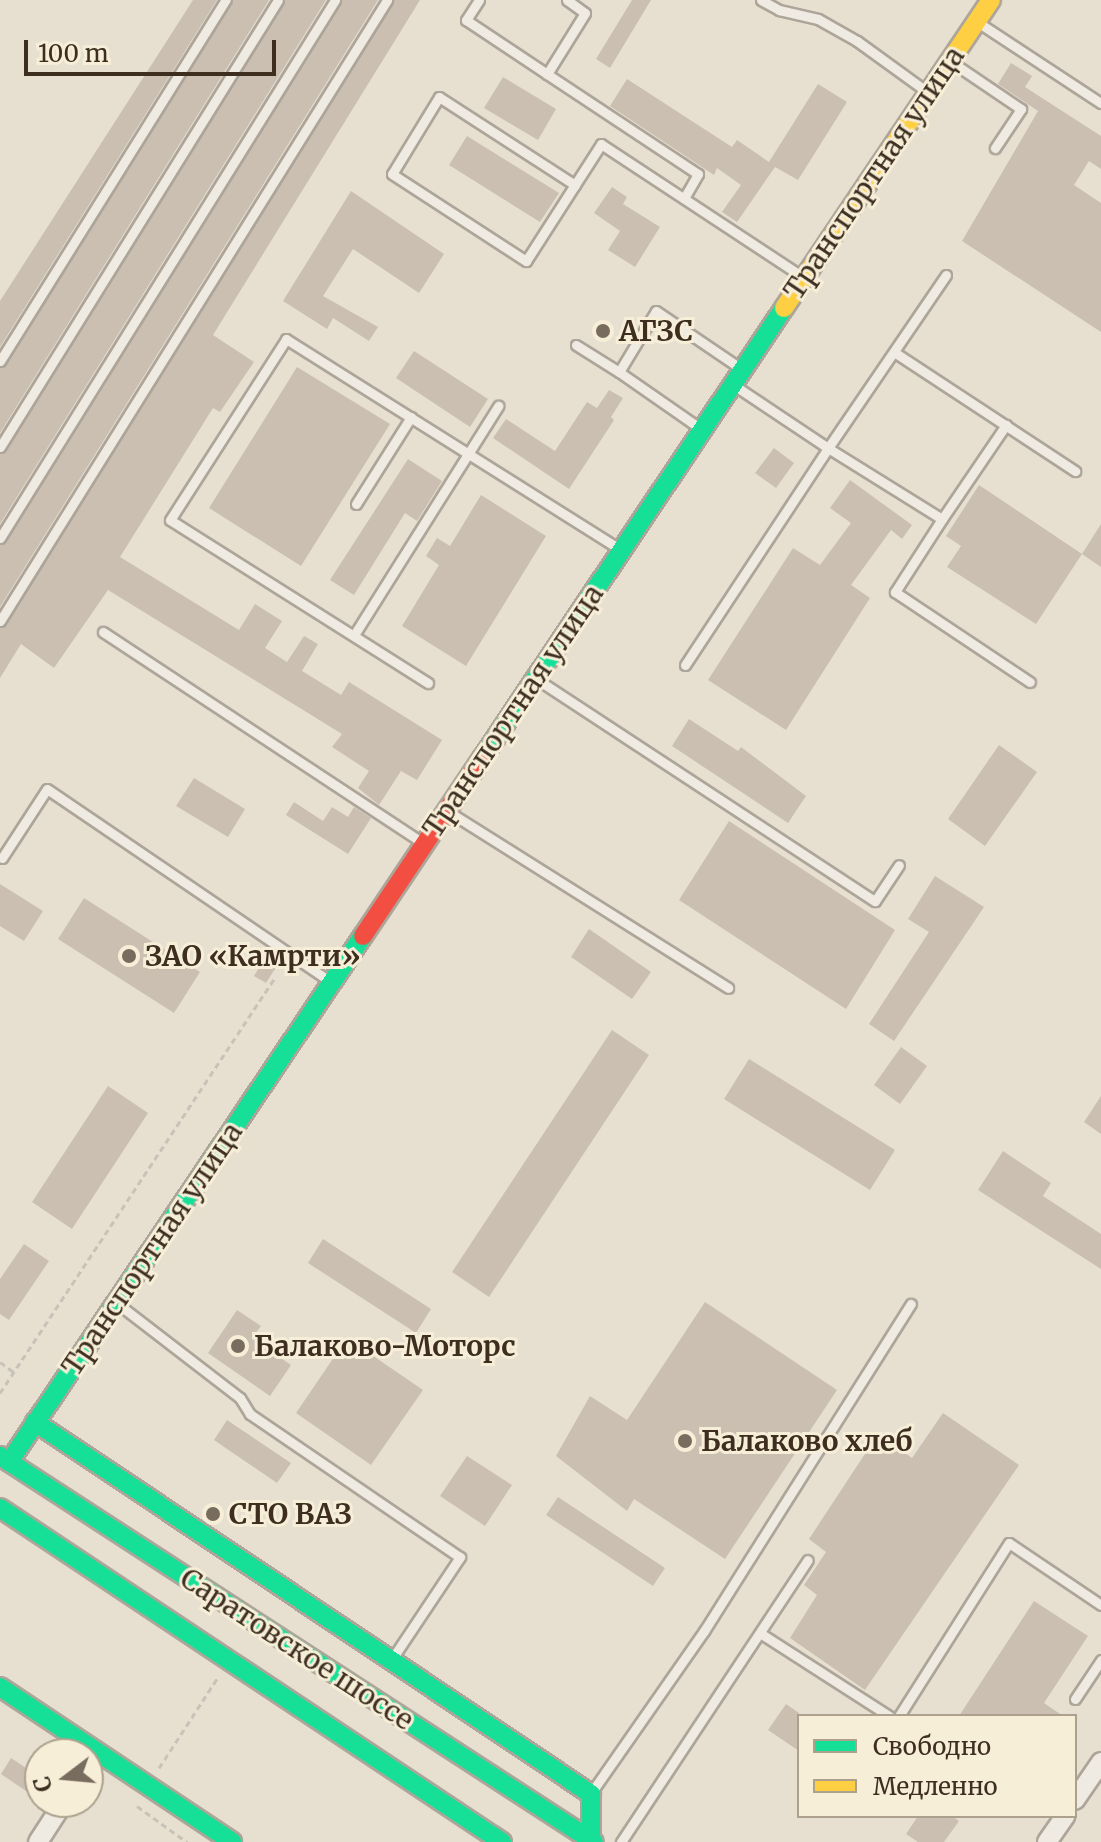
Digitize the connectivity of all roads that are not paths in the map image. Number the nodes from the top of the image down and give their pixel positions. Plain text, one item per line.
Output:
1 (226, 0) edge
2 (278, 0) edge
3 (335, 0) edge
4 (387, 0) edge
5 (479, 0) edge
6 (567, 0) edge
7 (761, 0) edge
8 (991, 0) edge
9 (976, 22) junction
10 (950, 61) junction
11 (547, 74) junction
12 (928, 93) junction
13 (1101, 103) edge
14 (995, 148) dead end
15 (575, 185) junction
16 (684, 198) junction
17 (946, 275) dead end
18 (804, 278) junction
19 (576, 345) dead end
20 (894, 352) junction
21 (0, 361) edge
22 (619, 372) junction
23 (737, 377) junction
24 (498, 406) dead end
25 (411, 417) junction
26 (1006, 425) junction
27 (702, 430) junction
28 (0, 447) edge
29 (828, 448) junction
30 (468, 453) junction
31 (1075, 471) dead end
32 (356, 504) dead end
33 (942, 519) junction
34 (0, 538) edge
35 (621, 550) junction
36 (0, 621) edge
37 (103, 632) dead end
38 (354, 635) junction
39 (685, 665) dead end
40 (535, 678) junction
41 (1030, 682) dead end
42 (428, 683) dead end
43 (447, 810) junction
44 (424, 843) junction
45 (2, 858) dead end
46 (899, 865) dead end
47 (331, 982) junction
48 (728, 988) dead end
49 (116, 1302) junction
50 (911, 1304) dead end
51 (35, 1422) junction
52 (3, 1464) edge
53 (0, 1508) edge
54 (808, 1560) dead end
55 (1101, 1605) edge
56 (763, 1635) junction
57 (392, 1660) junction
58 (1101, 1660) edge
59 (0, 1687) edge
60 (1075, 1699) dead end
61 (886, 1714) edge
62 (900, 1714) edge
63 (66, 1738) edge
64 (1101, 1762) edge
65 (104, 1766) edge
66 (1096, 1782) edge
67 (591, 1794) junction
68 (1077, 1798) edge
69 (54, 1818) edge
70 (1064, 1818) edge
71 (591, 1841) edge
72 (38, 1842) edge
73 (232, 1842) edge
74 (502, 1842) edge
75 (621, 1842) edge
76 (1047, 1842) edge

1 - 21 lane
2 - 28 lane
3 - 34 lane
4 - 36 lane
5 - 11 lane
6 - 11 lane
7 - 12 lane
8 - 9 main road, Транспортная улица
9 - 10 main road, Транспортная улица
9 - 13 lane
10 - 12 main road, Транспортная улица
10 - 14 lane
11 - 16 lane
12 - 18 main road, Транспортная улица
15 - 15 lane
15 - 16 lane
16 - 18 lane
17 - 20 lane
18 - 23 main road, Транспортная улица
19 - 22 lane
20 - 26 lane
20 - 29 lane
22 - 23 lane
22 - 27 lane
23 - 27 main road, Транспортная улица
23 - 29 lane
24 - 30 lane
25 - 30 lane
25 - 32 lane
25 - 38 lane
26 - 31 lane
26 - 33 lane
27 - 35 main road, Транспортная улица
29 - 33 lane
29 - 39 lane
30 - 35 lane
30 - 38 lane
33 - 41 lane
35 - 40 main road, Транспортная улица
37 - 44 lane
38 - 42 lane
40 - 43 main road, Транспортная улица
40 - 46 lane
43 - 44 main road, Транспортная улица
43 - 48 lane
44 - 47 main road, Транспортная улица
45 - 47 lane
47 - 49 main road, Транспортная улица
49 - 51 main road, Транспортная улица
49 - 57 lane
50 - 67 lane
51 - 52 main road, Транспортная улица
51 - 57 main road
52 - 71 main road, Саратовское шоссе
53 - 74 main road, Саратовское шоссе
54 - 56 lane
55 - 62 lane
56 - 61 lane
56 - 75 lane
57 - 67 main road
58 - 60 lane
59 - 63 main road
64 - 66 street
65 - 73 main road
66 - 68 street
67 - 71 main road
69 - 72 street
70 - 76 street

